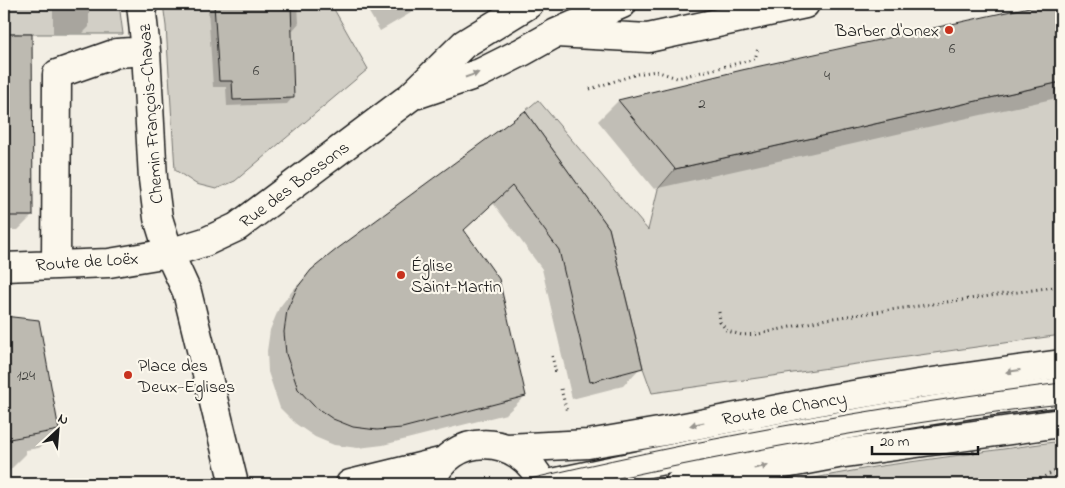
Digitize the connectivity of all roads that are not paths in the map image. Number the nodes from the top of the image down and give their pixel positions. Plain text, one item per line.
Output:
1 (141, 4) edge
2 (529, 4) edge
3 (622, 4) edge
4 (805, 4) edge
5 (556, 33) junction
6 (146, 51) junction
7 (410, 97) junction
8 (169, 253) junction
9 (56, 265) junction
10 (4, 267) edge
11 (1061, 364) edge
12 (1061, 392) edge
13 (1061, 422) edge
14 (507, 448) junction
15 (444, 461) junction
16 (234, 484) edge
17 (350, 484) edge
18 (430, 484) edge
19 (542, 484) edge
20 (547, 484) edge
21 (679, 484) edge

1 - 6 street, Chemin François-Chavaz
2 - 7 street, Rue des Bossons
3 - 5 street, Rue des Bossons
4 - 5 street
7 -> 5 street, Rue des Bossons
6 - 8 street, Chemin François-Chavaz
6 - 9 street
7 - 8 street, Rue des Bossons
8 - 9 street, Route de Loëx
8 - 16 street
9 - 10 street, Route de Loëx
11 -> 14 street, Route de Chancy
12 - 20 street
21 -> 13 street
14 - 15 street
14 - 19 street
15 - 17 street
15 - 18 street

